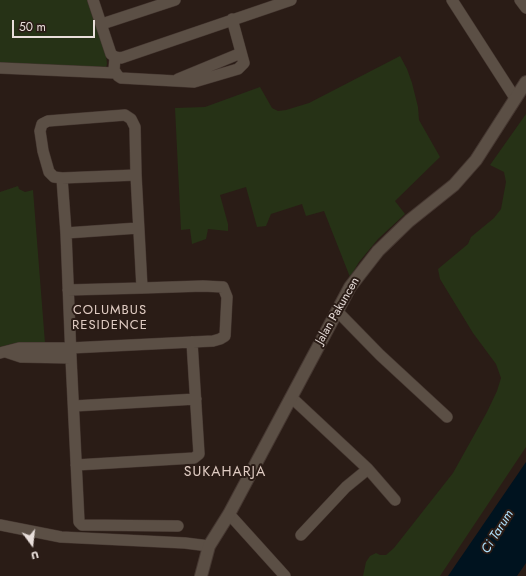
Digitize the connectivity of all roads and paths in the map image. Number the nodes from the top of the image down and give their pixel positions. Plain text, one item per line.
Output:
1 (94, 0) edge
2 (175, 0) edge
3 (292, 0) edge
4 (452, 0) edge
5 (520, 0) edge
6 (526, 8) edge
7 (232, 19) junction
8 (102, 24) junction
9 (115, 58) junction
10 (0, 68) edge
11 (115, 73) junction
12 (526, 82) edge
13 (516, 98) junction
14 (136, 175) junction
15 (62, 178) junction
16 (138, 228) junction
17 (66, 233) junction
18 (142, 288) junction
19 (68, 290) junction
20 (337, 311) junction
21 (192, 342) junction
22 (3, 353) edge
23 (70, 353) junction
24 (292, 398) junction
25 (196, 399) junction
26 (74, 406) junction
27 (447, 417) dead end
28 (76, 465) junction
29 (368, 469) junction
30 (394, 500) dead end
31 (230, 514) junction
32 (0, 525) edge
33 (178, 526) dead end
34 (301, 535) dead end
35 (209, 546) junction
36 (201, 576) edge
37 (285, 576) edge

1 - 8 street
2 - 8 street
3 - 7 street
4 - 13 street
5 - 6 street
7 - 9 street
7 - 11 street
8 - 9 street
9 - 11 street
10 - 11 street
12 - 13 street, Jalan Pakuncen
13 - 20 street, Jalan Pakuncen
14 - 15 street
14 - 15 street
14 - 16 street
15 - 17 street
16 - 17 street
16 - 18 street
17 - 19 street
18 - 19 street
18 - 21 street
19 - 23 street
20 - 24 street, Jalan Pakuncen
20 - 27 street
21 - 23 street
21 - 25 street
22 - 23 street
23 - 26 street
24 - 29 street
24 - 31 street, Jalan Pakuncen
25 - 26 street
25 - 28 street
26 - 28 street
28 - 33 street
29 - 30 street
29 - 34 street
31 - 35 street, Jalan Pakuncen
31 - 37 street
32 - 35 street
35 - 36 street, Jalan Pakuncen

